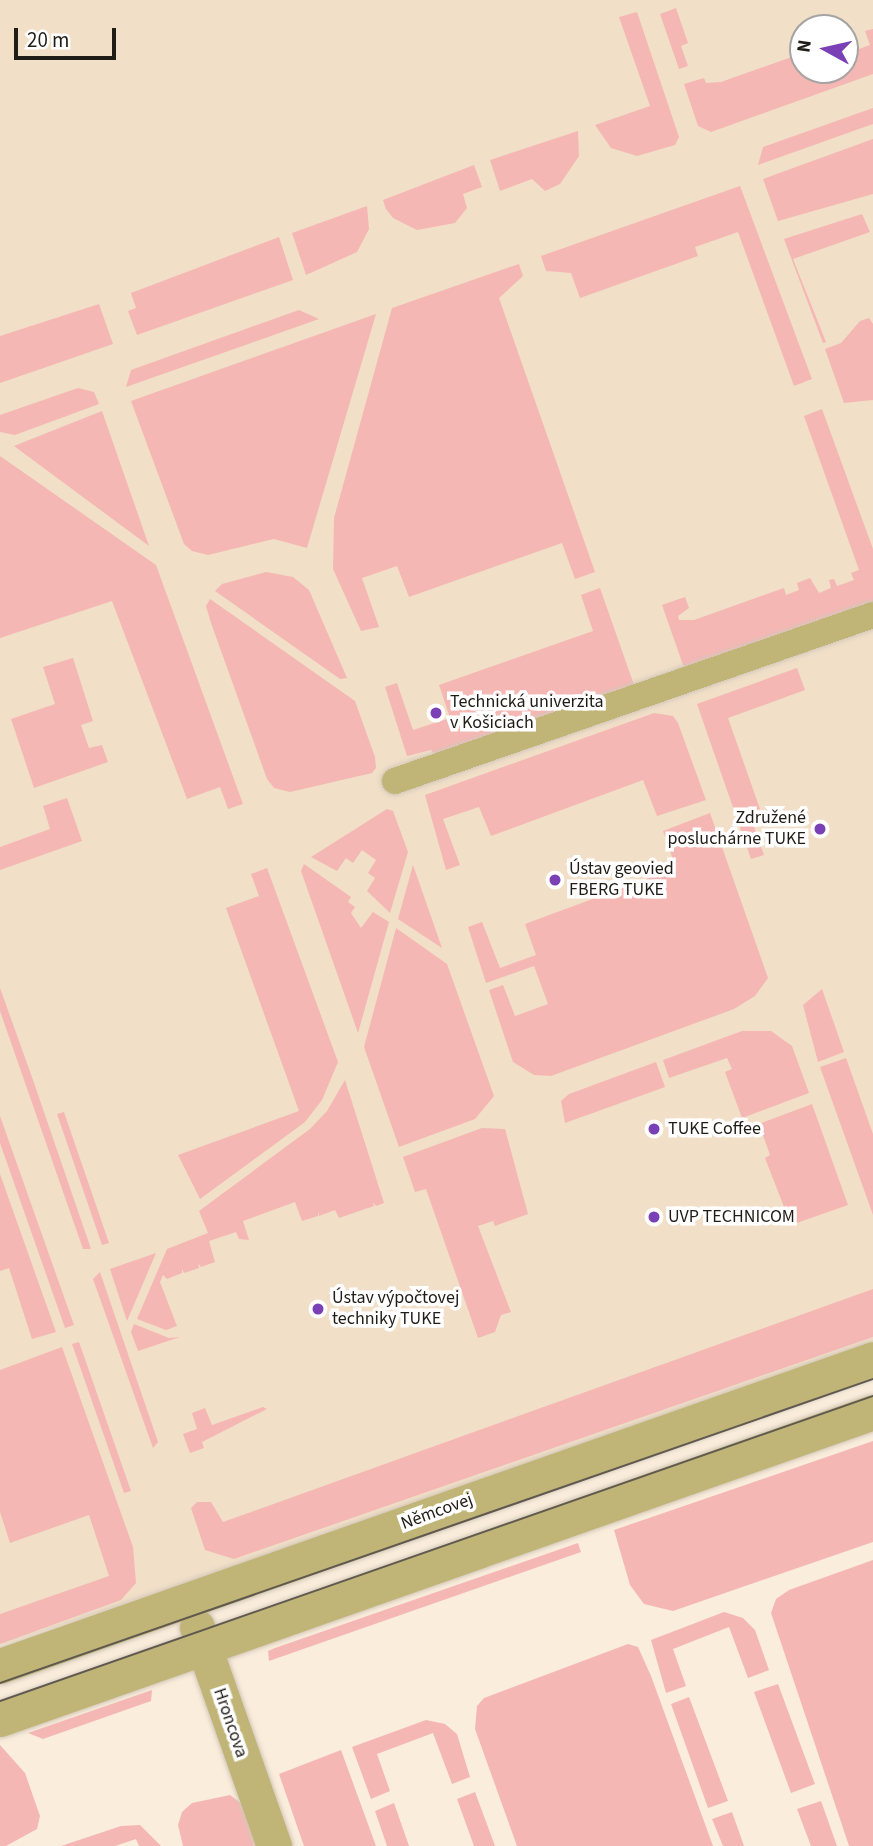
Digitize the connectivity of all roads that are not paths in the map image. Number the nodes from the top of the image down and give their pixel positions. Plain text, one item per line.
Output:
1 (873, 615) edge
2 (395, 781) dead end
3 (873, 1359) edge
4 (873, 1412) edge
5 (187, 1600) junction
6 (204, 1647) junction
7 (0, 1666) edge
8 (0, 1719) edge
9 (274, 1846) edge

1 - 2 street
3 - 5 street, Němcovej
4 - 6 street
5 - 6 street, Hroncova
5 - 7 street, Němcovej
6 - 8 street
6 - 9 street, Hroncova

